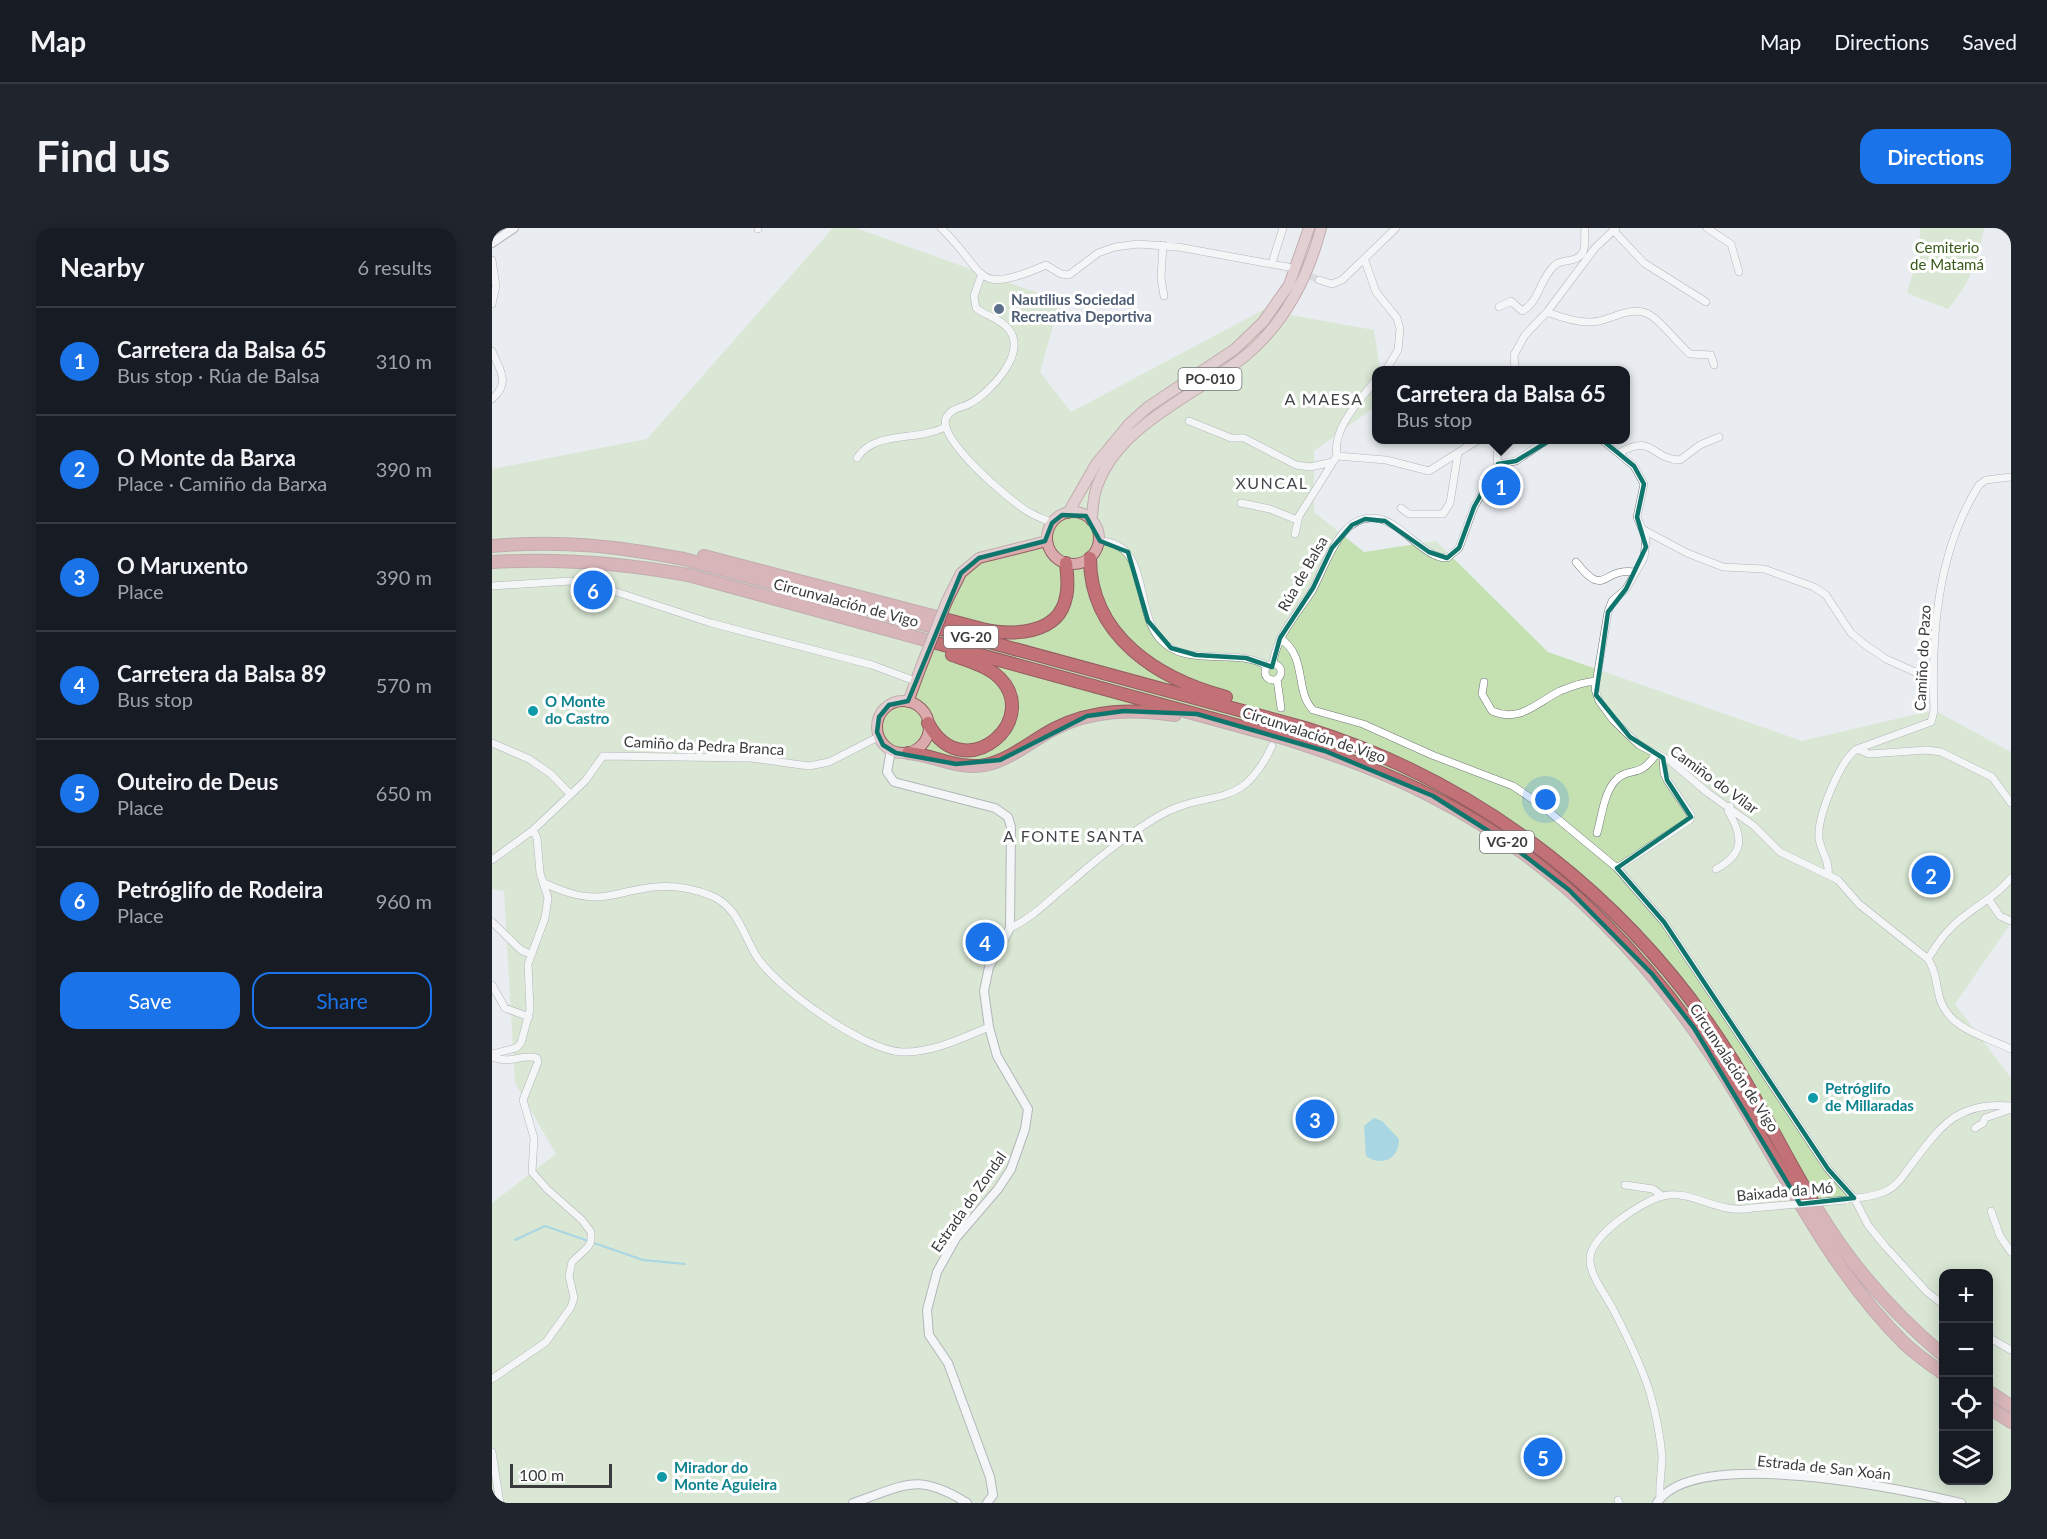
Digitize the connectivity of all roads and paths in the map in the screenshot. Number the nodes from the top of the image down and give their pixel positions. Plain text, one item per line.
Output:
1 (514, 228) edge
2 (941, 228) edge
3 (1283, 228) edge
4 (1309, 228) edge
5 (1321, 228) edge
6 (1396, 228) edge
7 (1585, 228) edge
8 (1707, 228) edge
9 (2006, 228) edge
10 (1615, 229) edge
11 (2011, 232) edge
12 (492, 243) edge
13 (1163, 245) junction
14 (492, 260) edge
15 (1365, 261) junction
16 (1584, 261) junction
17 (1570, 262) junction
18 (1272, 263) junction
19 (1288, 267) tunnel mouth
20 (493, 272) edge
21 (1739, 272) dead end
22 (981, 276) junction
23 (1318, 280) tunnel mouth
24 (1164, 296) dead end
25 (1706, 302) dead end
26 (492, 304) edge
27 (1499, 307) dead end
28 (1546, 312) junction
29 (492, 351) edge
30 (1714, 365) dead end
31 (1388, 366) edge
32 (1515, 366) edge
33 (1372, 386) edge
34 (492, 399) edge
35 (1189, 421) dead end
36 (945, 427) junction
37 (1719, 437) dead end
38 (1472, 444) edge
39 (1498, 444) edge
40 (1541, 444) edge
41 (1607, 444) edge
42 (1458, 453) junction
43 (1619, 453) junction
44 (857, 458) dead end
45 (1335, 459) junction
46 (1498, 464) junction
47 (2011, 477) edge
48 (1241, 503) dead end
49 (1401, 508) dead end
50 (1068, 513) junction
51 (1091, 520) junction
52 (1297, 520) junction
53 (1052, 523) junction
54 (1644, 530) junction
55 (1295, 534) dead end
56 (1047, 541) junction
57 (1099, 541) junction
58 (492, 546) edge
59 (616, 546) junction
60 (1090, 558) junction
61 (492, 562) edge
62 (1576, 562) dead end
63 (1066, 563) junction
64 (1635, 572) junction
65 (492, 586) edge
66 (852, 620) junction
67 (1280, 638) junction
68 (1270, 665) junction
69 (1277, 679) junction
70 (1933, 680) junction
71 (915, 681) junction
72 (1596, 681) junction
73 (1484, 682) dead end
74 (909, 702) junction
75 (1281, 708) dead end
76 (1197, 714) junction
77 (928, 723) junction
78 (1324, 734) junction
79 (878, 737) junction
80 (492, 743) edge
81 (1272, 746) dead end
82 (1857, 749) junction
83 (891, 750) junction
84 (908, 753) junction
85 (1656, 754) junction
86 (1664, 758) junction
87 (570, 794) junction
88 (2011, 803) edge
89 (1730, 806) junction
90 (533, 830) junction
91 (1597, 833) dead end
92 (492, 860) edge
93 (1617, 868) junction
94 (1716, 869) dead end
95 (1828, 874) junction
96 (2011, 879) edge
97 (544, 883) junction
98 (1989, 900) junction
99 (2011, 921) edge
100 (492, 922) edge
101 (1010, 928) junction
102 (530, 954) junction
103 (1928, 959) junction
104 (492, 985) edge
105 (529, 1017) junction
106 (989, 1027) junction
107 (2011, 1049) edge
108 (492, 1055) edge
109 (2011, 1108) edge
110 (1975, 1128) dead end
111 (1625, 1185) dead end
112 (1662, 1196) junction
113 (1854, 1198) junction
114 (1991, 1211) dead end
115 (2011, 1252) edge
116 (1939, 1301) edge
117 (1993, 1339) edge
118 (2011, 1350) edge
119 (1939, 1351) edge
120 (1939, 1370) edge
121 (492, 1379) edge
122 (1993, 1394) edge
123 (2011, 1406) edge
124 (1993, 1410) edge
125 (2011, 1422) edge
126 (492, 1452) edge
127 (1658, 1500) edge
128 (500, 1503) edge
129 (854, 1503) edge
130 (967, 1503) edge
131 (987, 1503) edge
132 (1961, 1503) edge

1 - 12 street
2 - 22 street
3 - 18 street
4 - 50 main road, PO-010
5 - 51 main road, PO-010
6 - 15 street
7 - 17 street
8 - 21 street
9 - 11 street
10 - 16 street
10 - 25 street
13 - 18 street
13 - 22 street
13 - 24 street
14 - 20 street
15 - 23 street
15 - 31 street
16 - 17 street
16 - 28 street
17 - 27 street
18 - 19 street
20 - 26 street
22 - 36 street
28 - 30 street
28 - 32 street
29 - 34 street
33 - 45 street
35 - 45 street
36 - 44 street
36 - 53 street
37 - 43 street
38 - 42 street
39 - 46 street
40 - 46 street
41 - 43 street, Camiño do Vilar
42 - 45 street
42 - 49 street
43 - 54 street, Camiño do Vilar
45 - 52 street
46 - 67 street, Rúa de Balsa
47 - 70 street, Camiño do Pazo
48 - 52 street
50 - 51 main road
50 - 53 main road
51 - 57 main road
52 - 55 street
53 - 56 main road
54 - 64 street, Camiño do Vilar
54 - 70 street
56 - 63 main road
56 - 71 main road, bridge
57 - 60 main road
57 - 68 street
58 - 59 highway, Circunvalación de Vigo / VG-20
59 - 63 highway
59 - 78 highway, Circunvalación de Vigo / VG-20
60 - 63 main road
60 - 78 highway
61 - 66 highway, Circunvalación de Vigo / VG-20
62 - 64 street
64 - 72 street, Camiño do Vilar
65 - 71 street
66 - 76 highway, Circunvalación de Vigo / VG-20
66 - 77 highway
67 - 68 street, Rúa de Balsa
67 - 93 street
68 - 69 street
68 - 69 street
69 - 75 street
70 - 82 street, Camiño do Pazo
71 - 74 main road
72 - 73 street
72 - 85 street, Camiño do Vilar
74 - 77 main road
74 - 79 main road
76 - 84 highway
76 - 120 highway, Circunvalación de Vigo / VG-20
77 - 84 main road
78 - 119 highway, Circunvalación de Vigo / VG-20
79 - 83 main road
79 - 87 street, Camiño da Pedra Branca
80 - 87 street
81 - 101 street
82 - 88 street
82 - 95 street
83 - 84 main road
83 - 101 street, Estrada do Zondal
85 - 86 street, Camiño do Vilar
85 - 91 street
86 - 89 street, Camiño do Vilar
86 - 93 street
87 - 90 street, Camiño da Pedra Branca
89 - 94 street
89 - 95 street, Camiño do Vilar
90 - 92 street, Camiño da Pedra Branca
90 - 97 street
93 - 113 street
95 - 103 street, Camiño do Vilar
96 - 98 street
97 - 102 street
97 - 106 street
98 - 99 street
98 - 103 street
100 - 102 street
101 - 106 street, Estrada do Zondal
102 - 105 street
103 - 107 street
104 - 105 street
105 - 108 street
106 - 131 street, Estrada do Zondal
108 - 121 street
109 - 110 street
109 - 113 street, Baixada da Mó
111 - 112 street
112 - 113 street, Baixada da Mó, bridge
112 - 127 street, Baixada da Mó
113 - 116 street
114 - 115 street
117 - 118 street
122 - 123 highway
124 - 125 highway
126 - 128 street
127 - 132 street, Estrada de San Xoán
129 - 130 street

